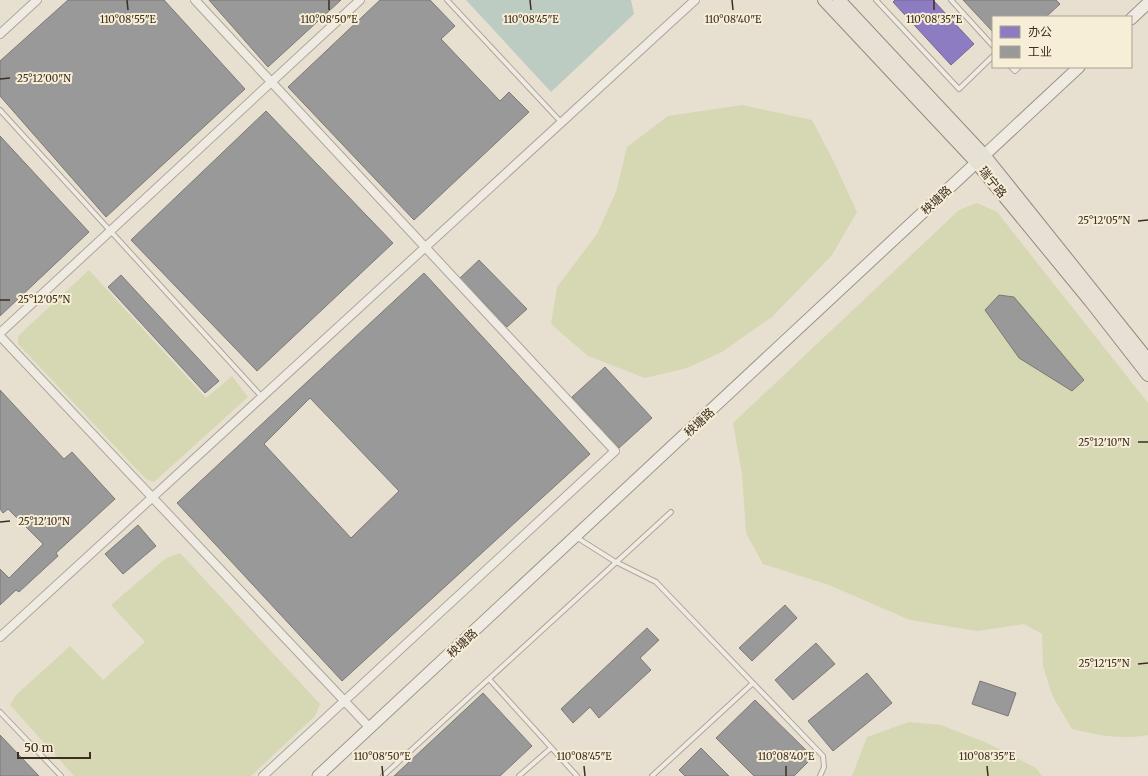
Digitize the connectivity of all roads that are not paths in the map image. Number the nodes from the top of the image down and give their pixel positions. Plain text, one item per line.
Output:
1 (37, 0) edge
2 (195, 0) edge
3 (360, 0) edge
4 (447, 0) edge
5 (694, 0) edge
6 (824, 0) edge
7 (839, 0) edge
8 (876, 0) edge
9 (951, 0) edge
10 (1148, 3) edge
11 (1132, 18) edge
12 (0, 34) edge
13 (992, 45) edge
14 (992, 57) edge
15 (1078, 68) edge
16 (271, 82) junction
17 (0, 110) edge
18 (561, 122) junction
19 (980, 159) junction
20 (110, 231) junction
21 (424, 247) junction
22 (0, 333) edge
23 (0, 336) edge
24 (1148, 360) edge
25 (1148, 375) edge
26 (262, 397) junction
27 (152, 498) junction
28 (671, 512) dead end
29 (576, 537) junction
30 (616, 562) junction
31 (0, 637) edge
32 (489, 679) junction
33 (753, 683) junction
34 (344, 701) junction
35 (0, 712) edge
36 (370, 728) junction
37 (551, 748) junction
38 (61, 776) edge
39 (263, 776) edge
40 (318, 776) edge
41 (384, 776) edge
42 (519, 776) edge
43 (577, 776) edge
44 (652, 776) edge
45 (820, 776) edge

1 - 12 street
2 - 16 street
3 - 16 street
4 - 18 lane
5 - 18 street
6 - 19 main road, 瑞宁路
7 - 19 main road, 瑞宁路
8 - 14 lane
9 - 13 lane
10 - 11 main road
15 - 19 main road, 秧塘路
16 - 20 street
16 - 21 street
17 - 20 lane
18 - 21 street
19 - 24 main road, 瑞宁路
19 - 25 main road, 瑞宁路
19 - 29 main road, 秧塘路
20 - 22 street
20 - 26 lane
21 - 26 street
21 - 34 street
23 - 27 street
26 - 27 street
27 - 31 street
27 - 34 street
28 - 30 lane
29 - 30 lane
29 - 36 main road, 秧塘路
30 - 32 lane
30 - 33 lane
32 - 37 lane
32 - 41 lane
33 - 44 lane
33 - 45 lane
34 - 36 street
34 - 39 street
35 - 38 lane
36 - 40 main road, 秧塘路
37 - 42 lane
37 - 43 lane

